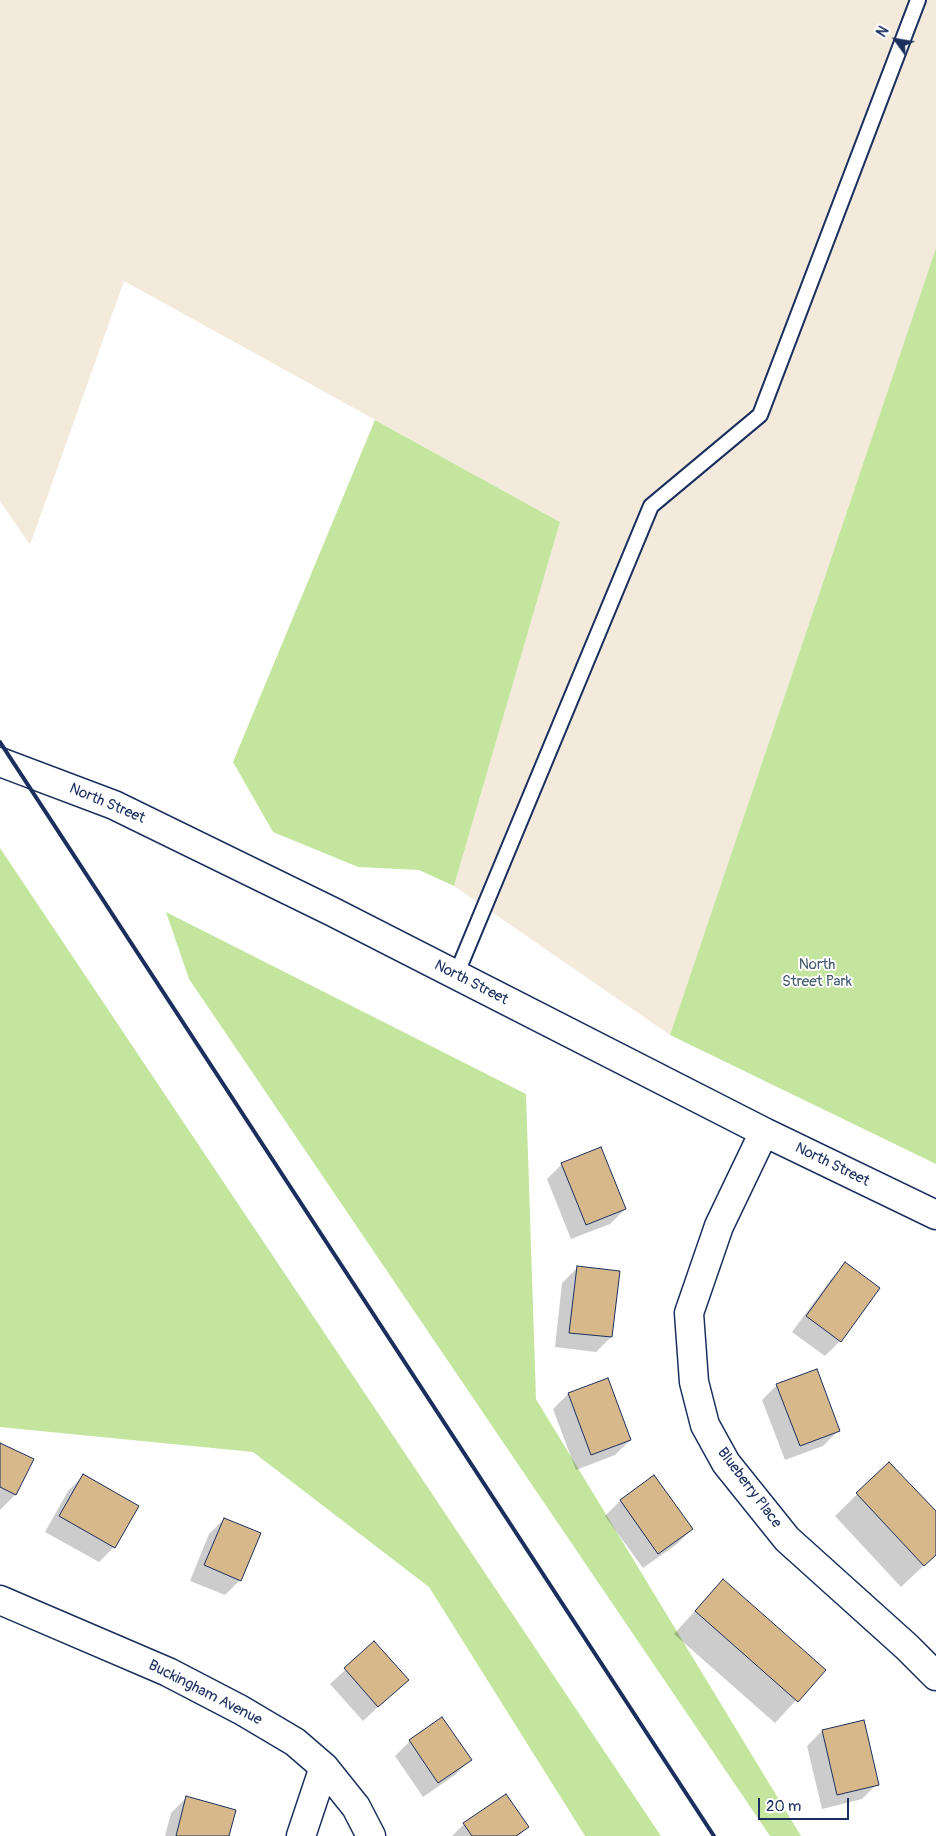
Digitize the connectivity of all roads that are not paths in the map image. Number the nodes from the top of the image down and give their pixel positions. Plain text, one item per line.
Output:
1 (918, 0) edge
2 (0, 762) edge
3 (456, 975) junction
4 (764, 1132) junction
5 (936, 1215) edge
6 (0, 1600) edge
7 (936, 1676) edge
8 (324, 1767) junction
9 (301, 1836) edge
10 (372, 1836) edge

1 - 3 lane
2 - 3 street, North Street
3 - 4 street, North Street
4 - 5 street, North Street
4 - 7 street, Blueberry Place
6 - 8 street, Buckingham Avenue
8 - 9 street
8 - 10 street, Buckingham Avenue

